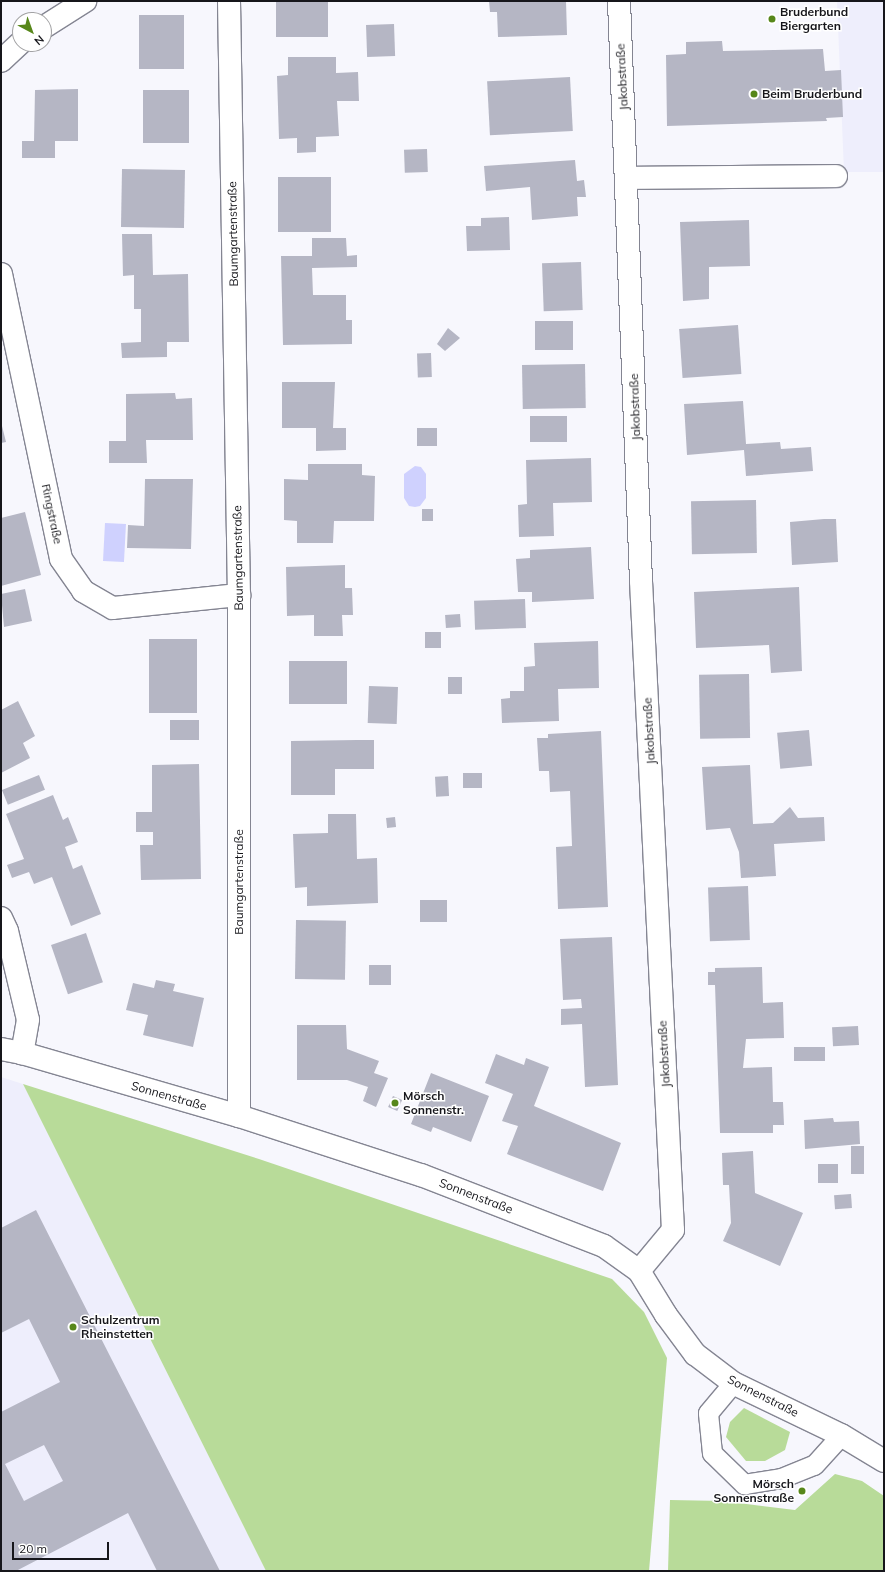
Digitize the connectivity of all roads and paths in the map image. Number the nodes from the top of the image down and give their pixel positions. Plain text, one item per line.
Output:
1 (85, 1) edge
2 (229, 1) edge
3 (618, 1) edge
4 (52, 22) edge
5 (12, 51) edge
6 (1, 61) edge
7 (836, 176) dead end
8 (627, 178) junction
9 (1, 274) edge
10 (238, 595) junction
11 (1, 918) edge
12 (11, 1051) edge
13 (239, 1116) junction
14 (639, 1271) junction
15 (732, 1383) junction
16 (841, 1435) junction
17 (884, 1461) edge

1 - 4 street
2 - 10 street, Baumgartenstraße
3 - 8 street, Jakobstraße
5 - 6 street
7 - 8 street
8 - 14 street, Jakobstraße
9 - 10 street, Ringstraße
10 - 13 street, Baumgartenstraße
11 - 12 street
12 - 13 street, Sonnenstraße
13 - 14 street, Sonnenstraße
14 - 15 street, Sonnenstraße
15 - 16 street, Sonnenstraße
15 - 16 lane
16 - 17 street, Sonnenstraße

